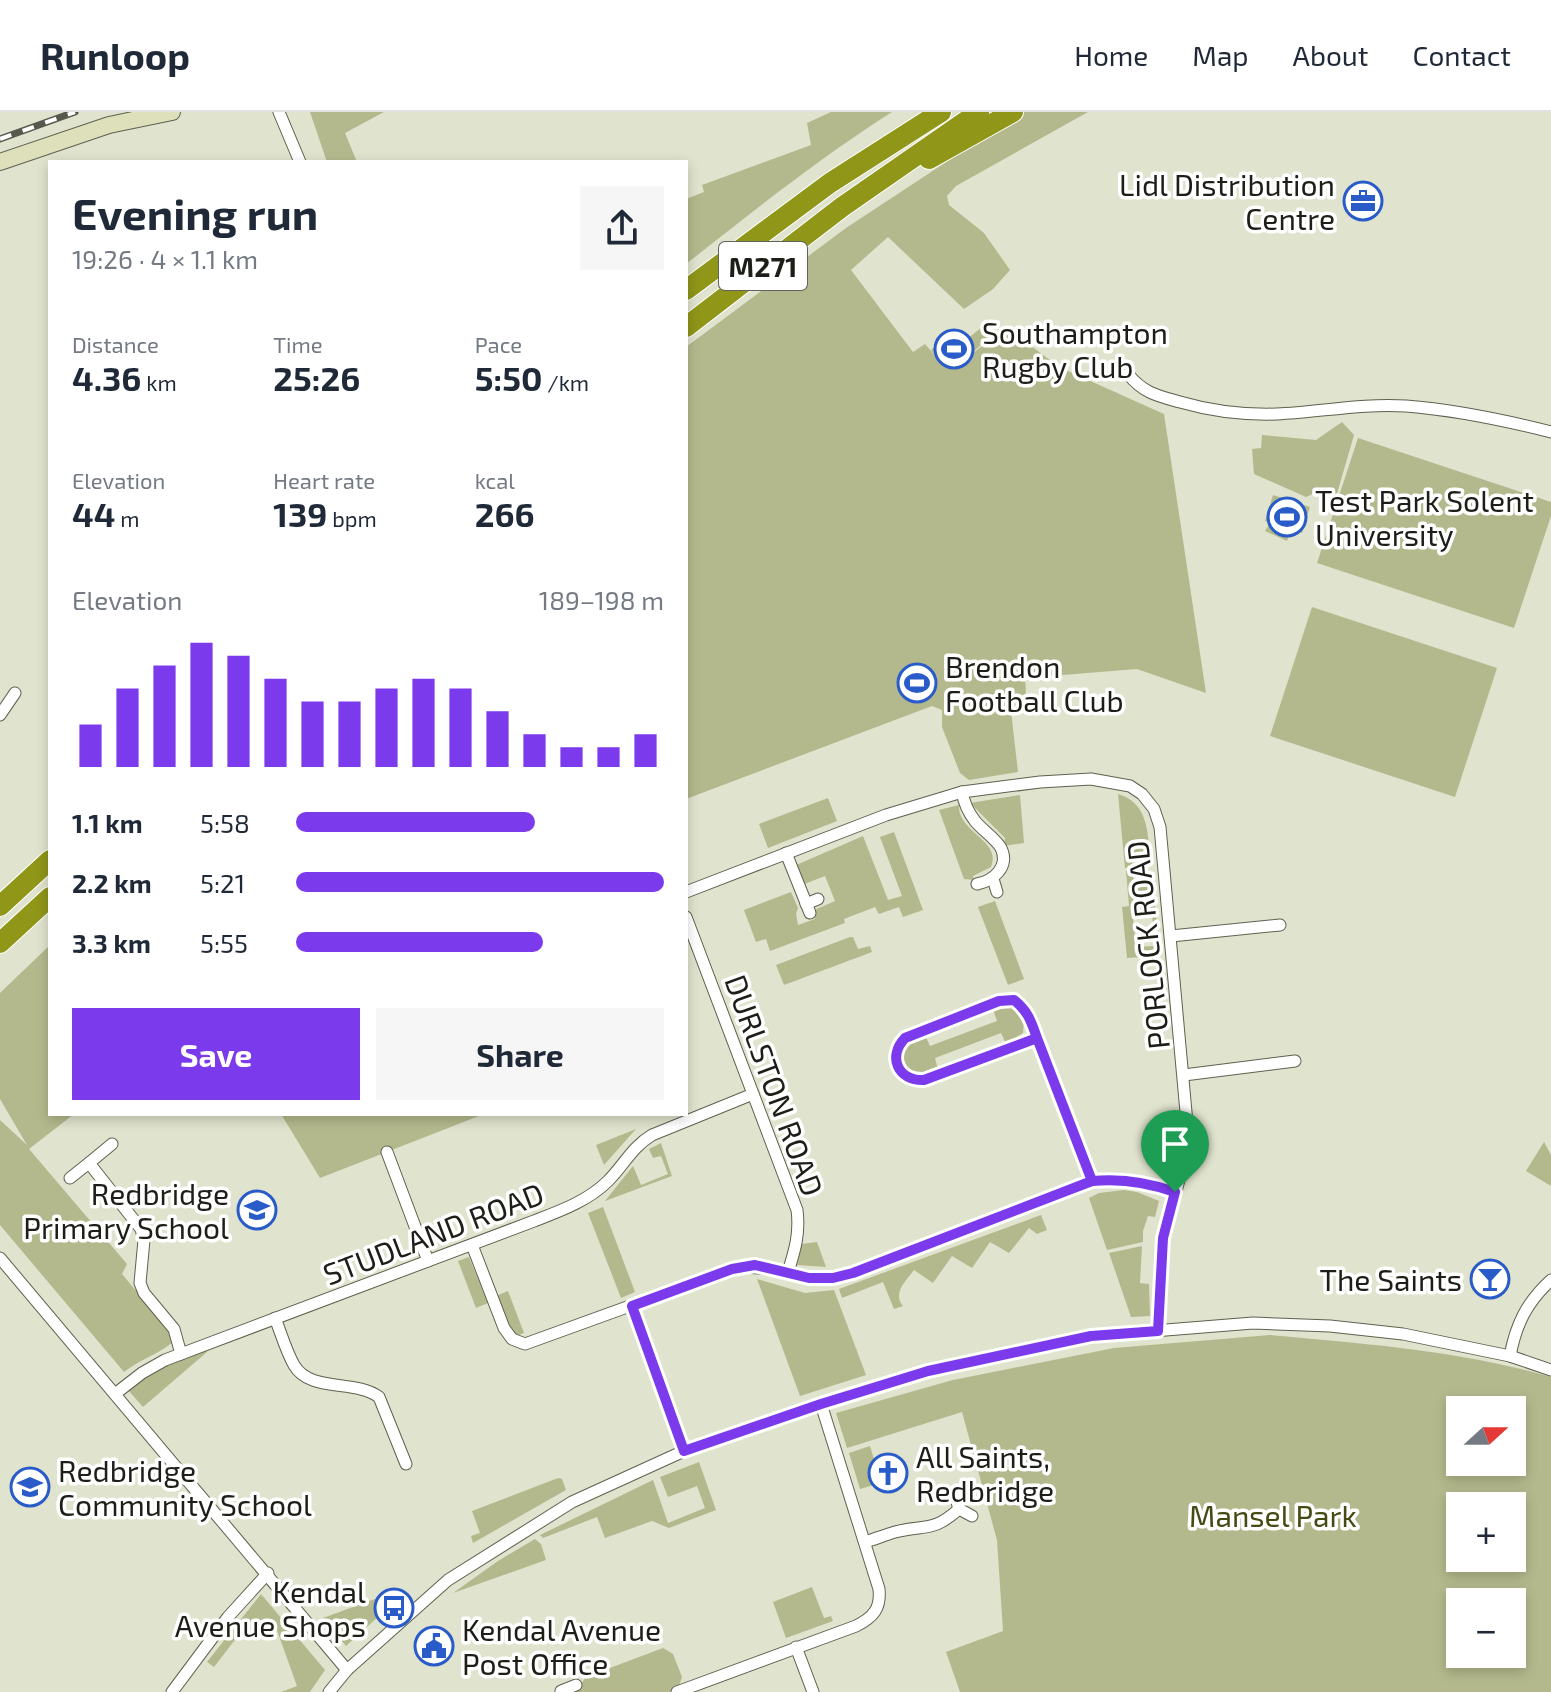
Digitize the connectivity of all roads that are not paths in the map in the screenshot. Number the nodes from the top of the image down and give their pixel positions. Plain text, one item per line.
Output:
1 (172, 112) edge
2 (916, 112) edge
3 (941, 112) edge
4 (979, 112) edge
5 (1013, 112) edge
6 (281, 113) edge
7 (299, 160) edge
8 (0, 162) edge
9 (830, 183) junction
10 (842, 207) junction
11 (688, 289) edge
12 (688, 325) edge
13 (1128, 374) dead end
14 (1551, 432) edge
15 (15, 693) dead end
16 (0, 715) edge
17 (962, 792) junction
18 (786, 853) junction
19 (48, 862) edge
20 (993, 879) junction
21 (977, 884) dead end
22 (688, 891) edge
23 (997, 892) dead end
24 (48, 899) edge
25 (811, 905) dead end
26 (0, 906) edge
27 (688, 922) edge
28 (1280, 925) dead end
29 (1171, 936) junction
30 (0, 943) edge
31 (1037, 1038) junction
32 (1295, 1061) dead end
33 (1184, 1075) junction
34 (753, 1094) junction
35 (112, 1144) dead end
36 (387, 1152) dead end
37 (89, 1163) junction
38 (70, 1178) dead end
39 (1092, 1181) junction
40 (1175, 1192) junction
41 (472, 1245) junction
42 (0, 1258) edge
43 (428, 1261) junction
44 (788, 1272) junction
45 (1551, 1280) edge
46 (632, 1306) junction
47 (275, 1318) junction
48 (1158, 1331) junction
49 (181, 1354) junction
50 (1510, 1356) junction
51 (1551, 1370) edge
52 (115, 1394) junction
53 (821, 1404) junction
54 (684, 1451) junction
55 (406, 1464) dead end
56 (955, 1495) dead end
57 (959, 1509) junction
58 (972, 1516) dead end
59 (865, 1542) junction
60 (268, 1573) junction
61 (796, 1647) junction
62 (347, 1670) junction
63 (557, 1678) dead end
64 (576, 1685) dead end
65 (562, 1691) edge
66 (172, 1692) edge
67 (329, 1692) edge
68 (677, 1692) edge
69 (813, 1692) edge

1 - 8 street
2 - 9 highway, M271
3 - 9 highway, M271
4 - 10 highway, M271
5 - 10 highway, M271
6 - 7 street
9 - 11 highway, M271
10 - 12 highway, M271
13 - 14 street
15 - 16 street
17 - 18 street, PORLOCK ROAD
17 - 20 street
17 - 29 street, PORLOCK ROAD
18 - 22 street, PORLOCK ROAD
18 - 25 street
19 - 26 highway
20 - 21 street
20 - 23 street
24 - 30 highway
27 - 34 street, DURLSTON ROAD
28 - 29 street
29 - 33 street, PORLOCK ROAD
31 - 31 street
31 - 39 street
32 - 33 street
33 - 40 street, PORLOCK ROAD
34 - 41 street, STUDLAND ROAD
34 - 44 street, DURLSTON ROAD
35 - 37 street
36 - 43 street
37 - 38 street
37 - 49 street
39 - 40 street
39 - 44 street
40 - 48 street, PORLOCK ROAD
41 - 43 street, STUDLAND ROAD
41 - 46 street
42 - 52 street
43 - 47 street, STUDLAND ROAD
44 - 46 street
45 - 50 street
46 - 54 street
47 - 49 street, STUDLAND ROAD
47 - 55 street
48 - 50 street
48 - 53 street
49 - 52 street, STUDLAND ROAD
50 - 51 street
52 - 60 street
53 - 54 street
53 - 59 street
54 - 62 street
56 - 57 street
57 - 58 street
57 - 59 street
59 - 61 street
60 - 62 street
60 - 66 street
61 - 68 street
61 - 69 street
62 - 67 street
63 - 65 street
64 - 65 street

